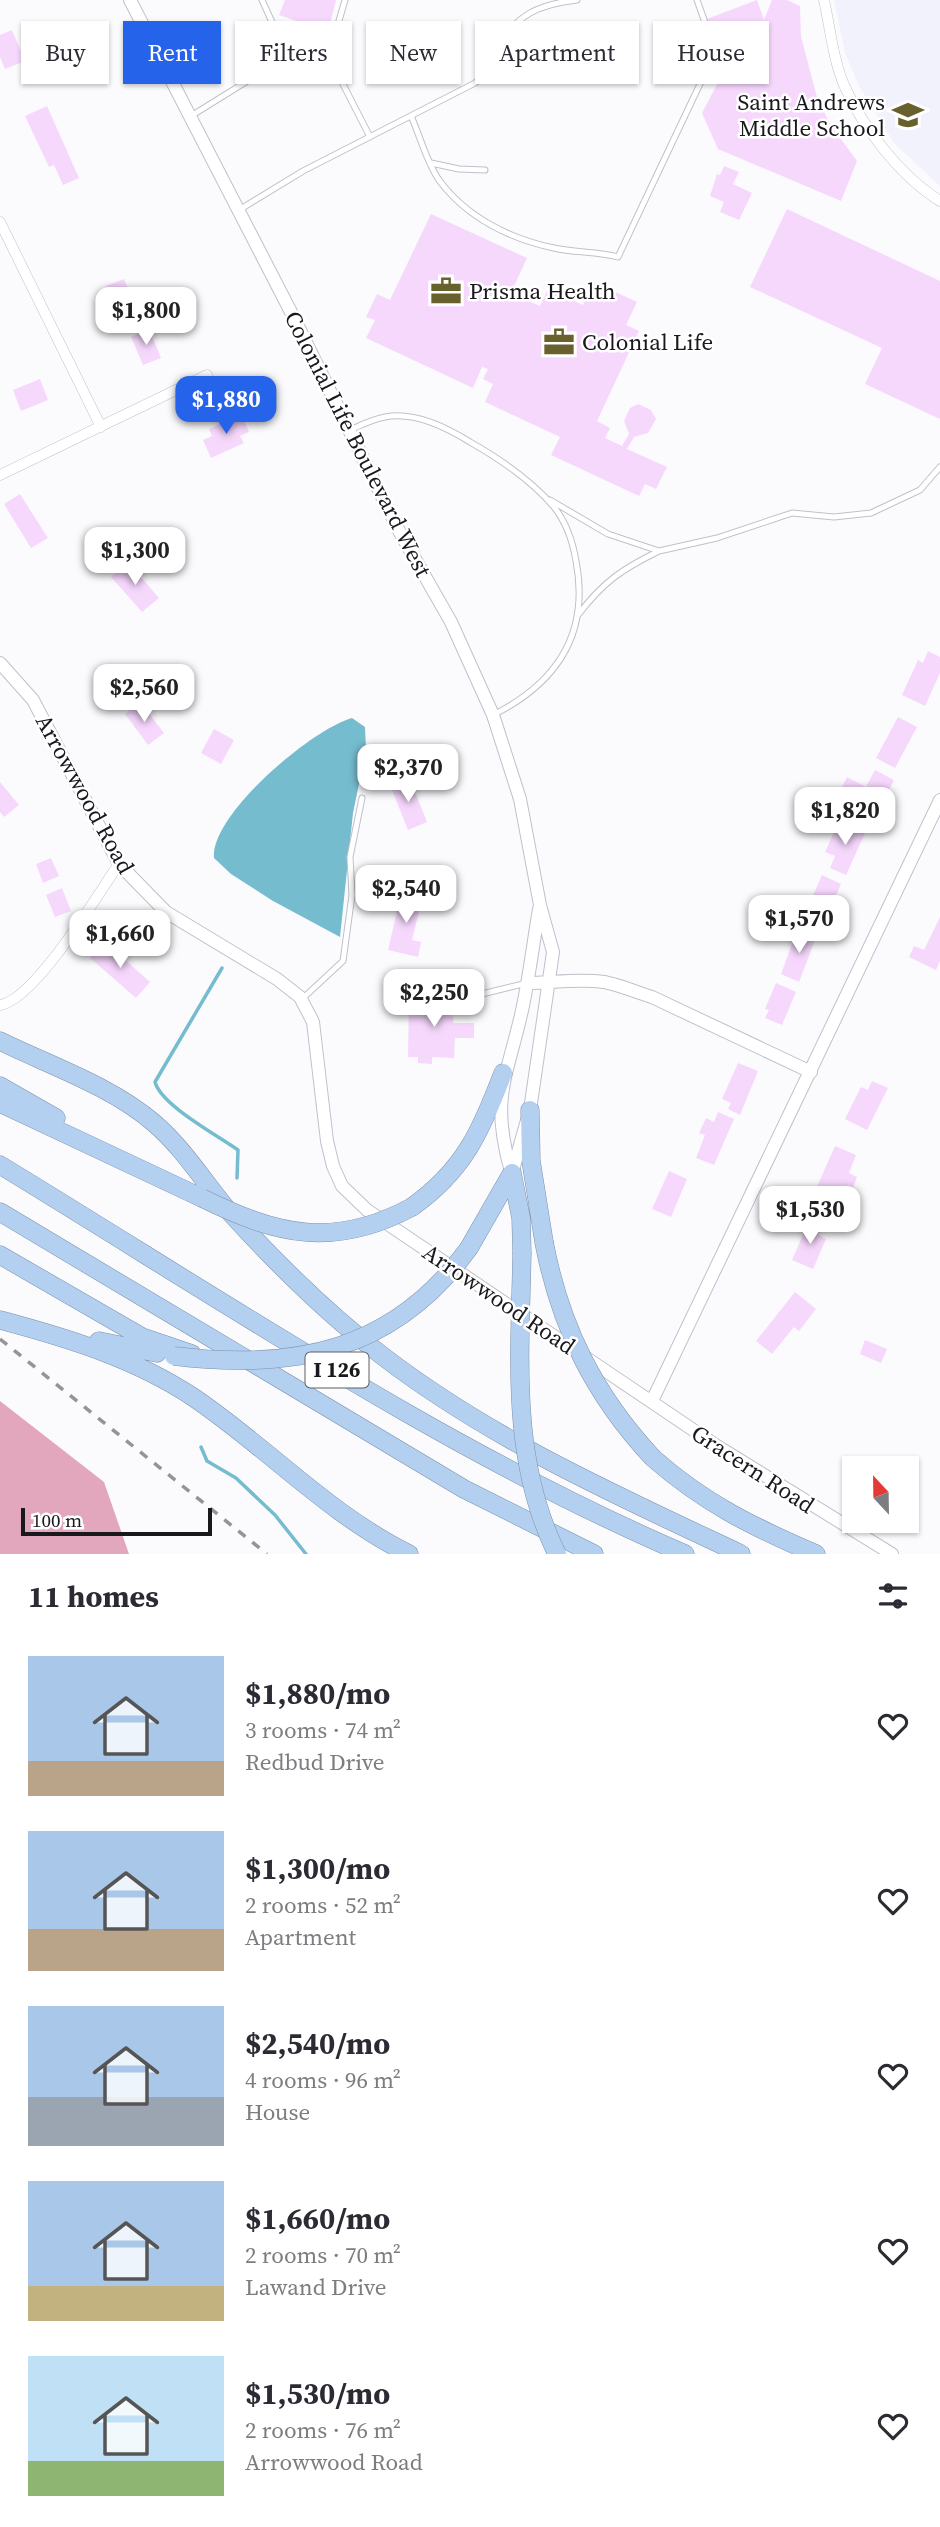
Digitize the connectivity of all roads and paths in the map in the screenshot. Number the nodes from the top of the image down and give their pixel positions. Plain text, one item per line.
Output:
1 (130, 0) edge
2 (262, 0) edge
3 (345, 0) edge
4 (577, 0) edge
5 (697, 0) edge
6 (824, 0) edge
7 (272, 21) edge
8 (339, 21) edge
9 (240, 84) edge
10 (343, 84) edge
11 (411, 116) junction
12 (189, 118) junction
13 (370, 137) junction
14 (432, 163) junction
15 (485, 170) dead end
16 (940, 201) edge
17 (238, 210) junction
18 (0, 222) edge
19 (207, 375) dead end
20 (100, 427) junction
21 (350, 430) junction
22 (940, 467) edge
23 (0, 475) edge
24 (539, 494) junction
25 (659, 551) junction
26 (578, 615) junction
27 (0, 663) edge
28 (493, 715) junction
29 (362, 798) dead end
30 (940, 800) edge
31 (119, 864) junction
32 (540, 905) junction
33 (527, 983) junction
34 (550, 983) junction
35 (482, 994) dead end
36 (301, 1000) junction
37 (0, 1005) edge
38 (0, 1041) edge
39 (811, 1072) junction
40 (503, 1073) junction
41 (0, 1086) edge
42 (0, 1103) edge
43 (530, 1110) junction
44 (0, 1165) edge
45 (512, 1173) junction
46 (162, 1179) junction
47 (0, 1212) edge
48 (0, 1255) edge
49 (0, 1320) edge
50 (90, 1343) junction
51 (221, 1361) junction
52 (652, 1401) junction
53 (409, 1554) edge
54 (557, 1554) edge
55 (594, 1554) edge
56 (685, 1554) edge
57 (741, 1554) edge
58 (816, 1554) edge
59 (892, 1554) edge

1 - 12 street, Colonial Life Boulevard West
2 - 7 lane
3 - 8 lane
4 - 11 lane
5 - 14 lane
6 - 16 street
9 - 12 lane
10 - 13 lane
11 - 13 lane
11 - 14 lane
12 - 17 street, Colonial Life Boulevard West
13 - 17 lane
14 - 15 lane
17 - 21 street, Colonial Life Boulevard West
18 - 20 street
19 - 20 street
20 - 23 street
21 - 24 lane
21 - 28 street, Colonial Life Boulevard West
22 - 25 lane
24 - 25 lane
24 - 26 lane
25 - 26 lane
26 - 28 lane
27 - 31 street, Arrowwood Road
28 - 32 street, Colonial Life Boulevard West
29 - 36 lane
30 - 39 street
31 - 36 street, Arrowwood Road
31 - 37 street
32 - 33 street, Colonial Life Boulevard West
32 - 34 street, Colonial Life Boulevard West
33 - 34 street
33 - 35 lane
33 - 40 street, Colonial Life Boulevard West
34 - 39 street
34 - 43 street, Colonial Life Boulevard West
36 - 52 street, Arrowwood Road
38 - 57 highway
39 - 52 street
40 - 45 street, Colonial Life Boulevard West
40 - 46 highway, bridge
41 - 46 highway
42 - 46 highway
43 - 45 street, Colonial Life Boulevard West
43 - 58 highway, bridge
44 - 56 highway, I 126
45 - 51 highway, bridge
45 - 54 highway, bridge
47 - 55 highway, I 126
48 - 51 highway
49 - 50 highway
50 - 51 highway, bridge
50 - 53 highway
52 - 59 street, Gracern Road

